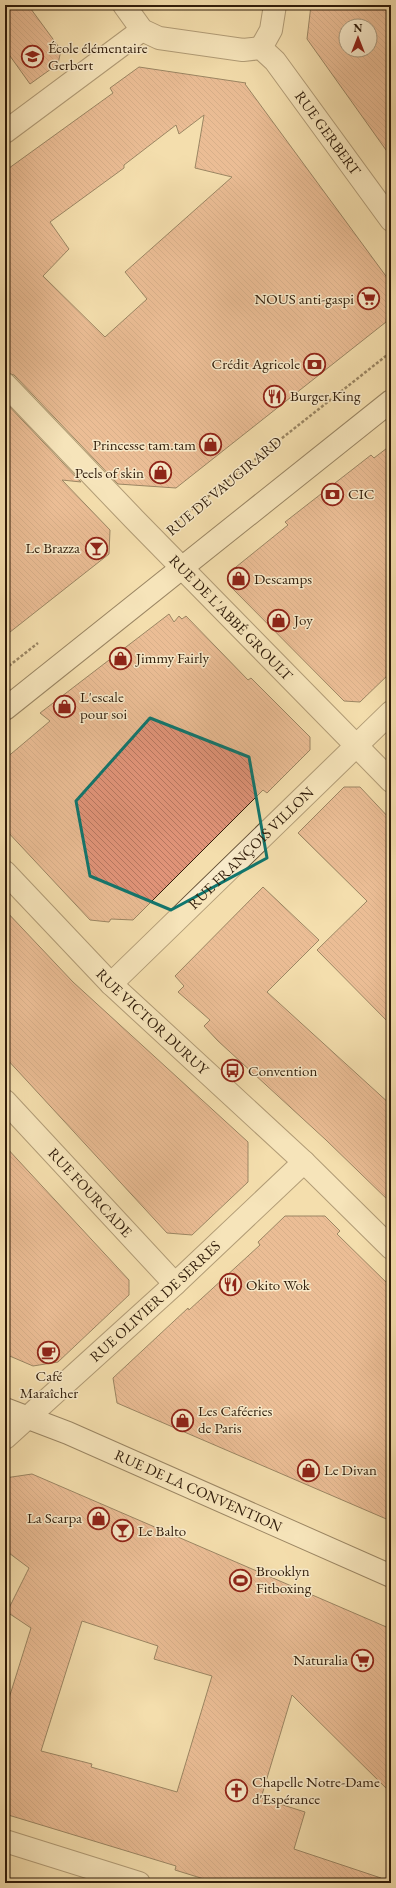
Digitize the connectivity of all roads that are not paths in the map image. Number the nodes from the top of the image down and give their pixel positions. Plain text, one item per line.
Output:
1 (124, 5) edge
2 (275, 5) edge
3 (142, 30) junction
4 (261, 48) junction
5 (5, 132) edge
6 (391, 220) edge
7 (5, 384) edge
8 (391, 401) edge
9 (182, 568) junction
10 (5, 708) edge
11 (391, 712) edge
12 (357, 746) junction
13 (391, 781) edge
14 (5, 872) edge
15 (111, 984) junction
16 (5, 1102) edge
17 (304, 1162) junction
18 (391, 1248) edge
19 (175, 1284) junction
20 (5, 1409) edge
21 (27, 1419) junction
22 (5, 1438) edge
23 (391, 1576) edge
24 (5, 1841) edge
25 (139, 1883) edge

1 - 3 street
2 - 4 street
3 - 4 street
3 - 5 street
4 - 6 street, RUE GERBERT
7 - 9 street, RUE DE L'ABBÉ GROULT
8 - 9 street
9 - 10 street
9 - 12 street, RUE DE L'ABBÉ GROULT
11 - 12 street, RUE FRANÇOIS VILLON
12 - 13 street, RUE DE L'ABBÉ GROULT
12 - 15 street, RUE FRANÇOIS VILLON
14 - 15 street, RUE VICTOR DURUY
15 - 17 street, RUE VICTOR DURUY
16 - 19 street, RUE FOURCADE
17 - 18 street, RUE VICTOR DURUY
17 - 19 street, RUE OLIVIER DE SERRES
19 - 21 street, RUE OLIVIER DE SERRES
20 - 21 street, RUE DE LA CONVENTION
21 - 22 street, RUE OLIVIER DE SERRES
21 - 23 street, RUE DE LA CONVENTION
24 - 25 street

